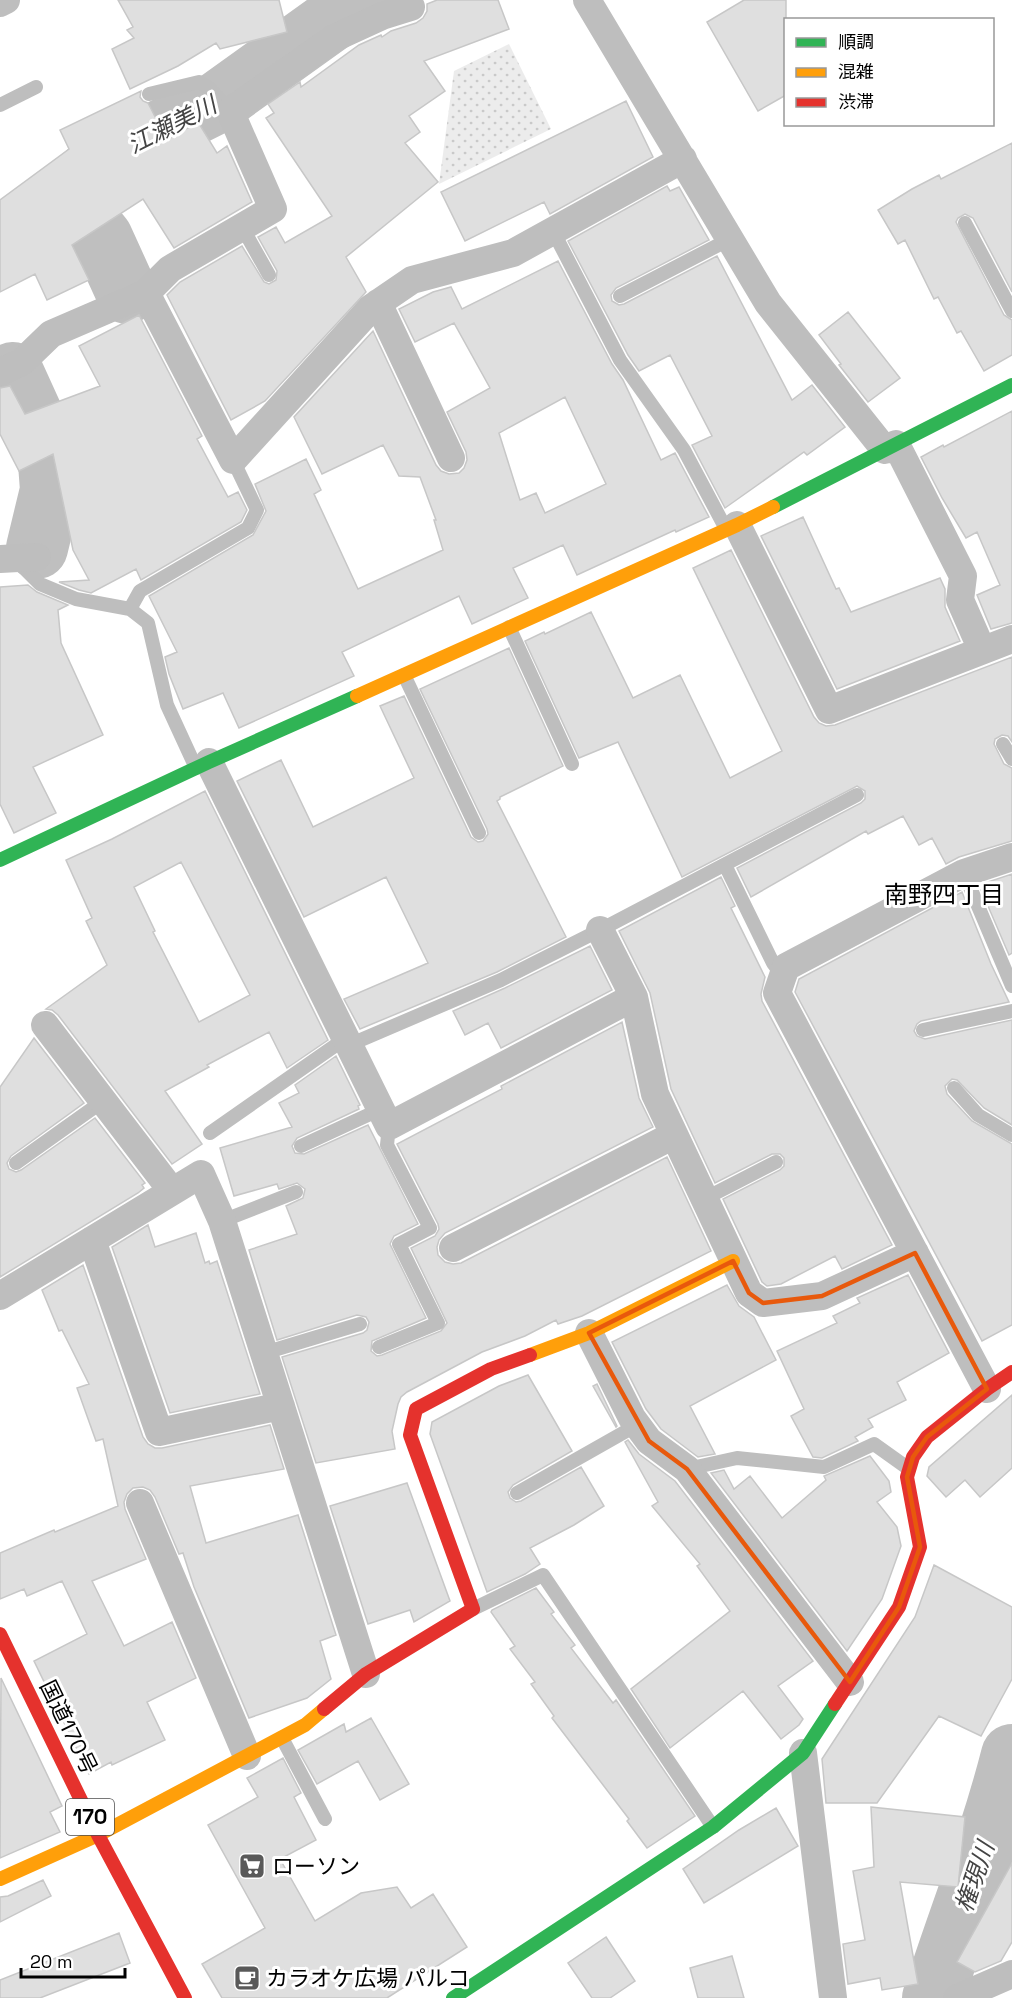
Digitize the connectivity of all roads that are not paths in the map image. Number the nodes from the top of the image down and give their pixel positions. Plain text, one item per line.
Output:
1 (6, 0) edge
2 (587, 0) edge
3 (0, 3) edge
4 (411, 7) dead end
5 (36, 87) dead end
6 (149, 94) dead end
7 (0, 105) edge
8 (230, 111) junction
9 (682, 159) junction
10 (965, 223) dead end
11 (242, 227) junction
12 (553, 231) junction
13 (730, 239) junction
14 (269, 275) dead end
15 (146, 293) junction
16 (620, 296) dead end
17 (378, 303) junction
18 (1012, 311) edge
19 (0, 372) edge
20 (1010, 389) edge
21 (890, 447) junction
22 (451, 458) dead end
23 (233, 460) junction
24 (731, 527) junction
25 (17, 558) edge
26 (130, 609) junction
27 (509, 627) junction
28 (1012, 639) edge
29 (982, 650) junction
30 (404, 674) junction
31 (1003, 744) dead end
32 (1012, 759) edge
33 (572, 764) dead end
34 (203, 765) junction
35 (857, 795) dead end
36 (479, 833) dead end
37 (1012, 857) edge
38 (0, 860) edge
39 (724, 865) junction
40 (964, 873) junction
41 (600, 930) junction
42 (783, 977) junction
43 (1012, 986) edge
44 (634, 997) junction
45 (1012, 1011) edge
46 (45, 1025) dead end
47 (922, 1030) dead end
48 (347, 1042) junction
49 (954, 1088) dead end
50 (103, 1101) junction
51 (385, 1117) junction
52 (210, 1133) dead end
53 (674, 1135) junction
54 (1012, 1135) edge
55 (301, 1146) dead end
56 (776, 1162) dead end
57 (16, 1163) dead end
58 (172, 1191) junction
59 (296, 1192) dead end
60 (704, 1199) junction
61 (222, 1221) junction
62 (92, 1240) junction
63 (453, 1248) dead end
64 (915, 1253) junction
65 (733, 1261) junction
66 (0, 1296) edge
67 (360, 1324) dead end
68 (589, 1333) junction
69 (379, 1347) dead end
70 (264, 1353) junction
71 (1012, 1372) edge
72 (987, 1389) junction
73 (281, 1406) junction
74 (638, 1425) junction
75 (687, 1469) junction
76 (909, 1469) junction
77 (517, 1493) dead end
78 (140, 1503) dead end
79 (473, 1609) junction
80 (0, 1634) edge
81 (366, 1674) junction
82 (850, 1682) junction
83 (282, 1738) junction
84 (802, 1753) junction
85 (247, 1756) junction
86 (325, 1819) dead end
87 (713, 1827) junction
88 (98, 1835) junction
89 (0, 1879) edge
90 (1012, 1974) edge
91 (184, 1998) edge
92 (453, 1998) edge
93 (833, 1998) edge
94 (957, 1998) edge

1 - 3 street
2 - 9 street
4 - 8 street
5 - 7 lane
6 - 8 lane
8 - 11 street
9 - 12 street
9 - 13 street
10 - 18 lane
11 - 14 lane
11 - 15 street
12 - 17 street
12 - 24 lane
13 - 16 lane
13 - 21 street
15 - 19 street
15 - 23 street
17 - 22 street
17 - 23 street
20 - 21 main road
21 - 24 main road
21 - 29 street
23 - 26 lane
24 - 27 main road
24 - 29 street
25 - 26 lane
26 - 34 lane
27 - 30 main road
27 - 33 lane
28 - 29 street
30 - 34 main road
30 - 36 lane
31 - 32 lane
34 - 38 main road
34 - 48 street
35 - 39 lane
37 - 40 street
39 - 41 lane
39 - 42 lane
40 - 42 street
40 - 43 lane
41 - 44 street
41 - 48 lane
42 - 64 street
44 - 51 street
44 - 53 street
45 - 47 lane
46 - 50 street
48 - 51 street
48 - 52 lane
49 - 54 lane
50 - 57 lane
50 - 58 street
51 - 55 lane
51 - 69 lane
53 - 60 street
53 - 63 street
56 - 60 lane
58 - 61 street
58 - 62 street
59 - 61 lane
60 - 65 street
61 - 70 street
62 - 66 street
62 - 73 street
64 - 65 street
64 - 72 street
65 - 68 main road
67 - 70 lane
68 - 74 street
68 - 79 main road
70 - 73 street
71 - 72 main road
72 - 76 main road
73 - 81 street
74 - 75 street
74 - 77 lane
75 - 76 lane
75 - 82 street
76 - 82 main road
78 - 85 street
79 - 81 main road
79 - 87 lane
80 - 88 main road, 国道170号 / 170
81 - 83 main road
82 - 84 main road
83 - 85 main road
83 - 86 lane
84 - 87 main road
84 - 93 street
85 - 88 main road
87 - 92 main road
88 - 89 main road
88 - 91 main road, 国道170号 / 170
90 - 94 street

